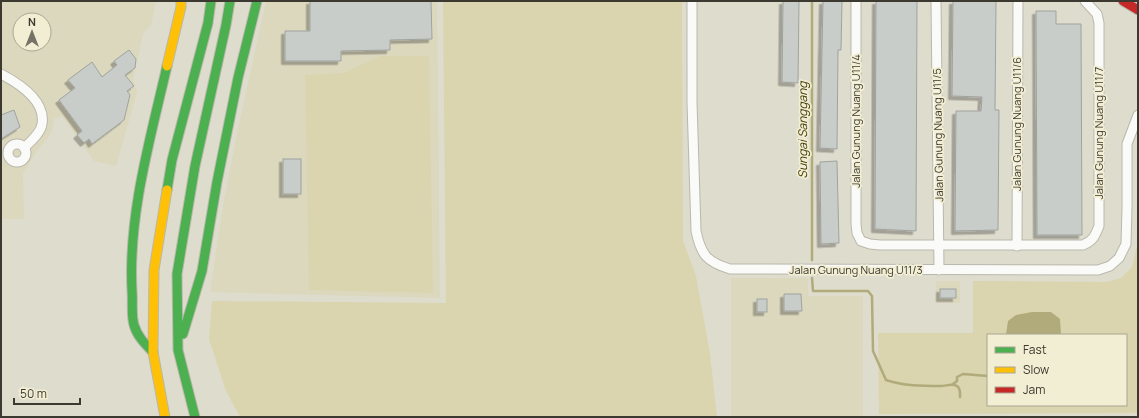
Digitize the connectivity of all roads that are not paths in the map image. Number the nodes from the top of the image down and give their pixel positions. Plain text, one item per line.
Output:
1 (181, 1) edge
2 (210, 1) edge
3 (230, 1) edge
4 (257, 1) edge
5 (692, 1) edge
6 (856, 1) edge
7 (936, 1) edge
8 (1018, 1) edge
9 (1085, 1) edge
10 (1123, 1) edge
11 (1138, 10) edge
12 (1, 74) edge
13 (1138, 115) edge
14 (24, 148) dead end
15 (939, 246) junction
16 (1017, 246) junction
17 (939, 270) junction
18 (178, 350) junction
19 (153, 352) junction
20 (165, 417) edge
21 (195, 417) edge

1 - 19 main road
2 - 19 main road
3 - 18 main road
4 - 18 main road
5 - 17 street, Jalan Gunung Nuang U11/3
6 - 15 street, Jalan Gunung Nuang U11/4
7 - 15 street, Jalan Gunung Nuang U11/5
8 - 16 street, Jalan Gunung Nuang U11/6
9 - 16 street, Jalan Gunung Nuang U11/7
10 - 11 main road
12 - 14 street
13 - 17 street, Jalan Gunung Nuang U11/3
15 - 16 street
15 - 17 street, Jalan Gunung Nuang U11/5
18 - 21 main road
19 - 20 main road

